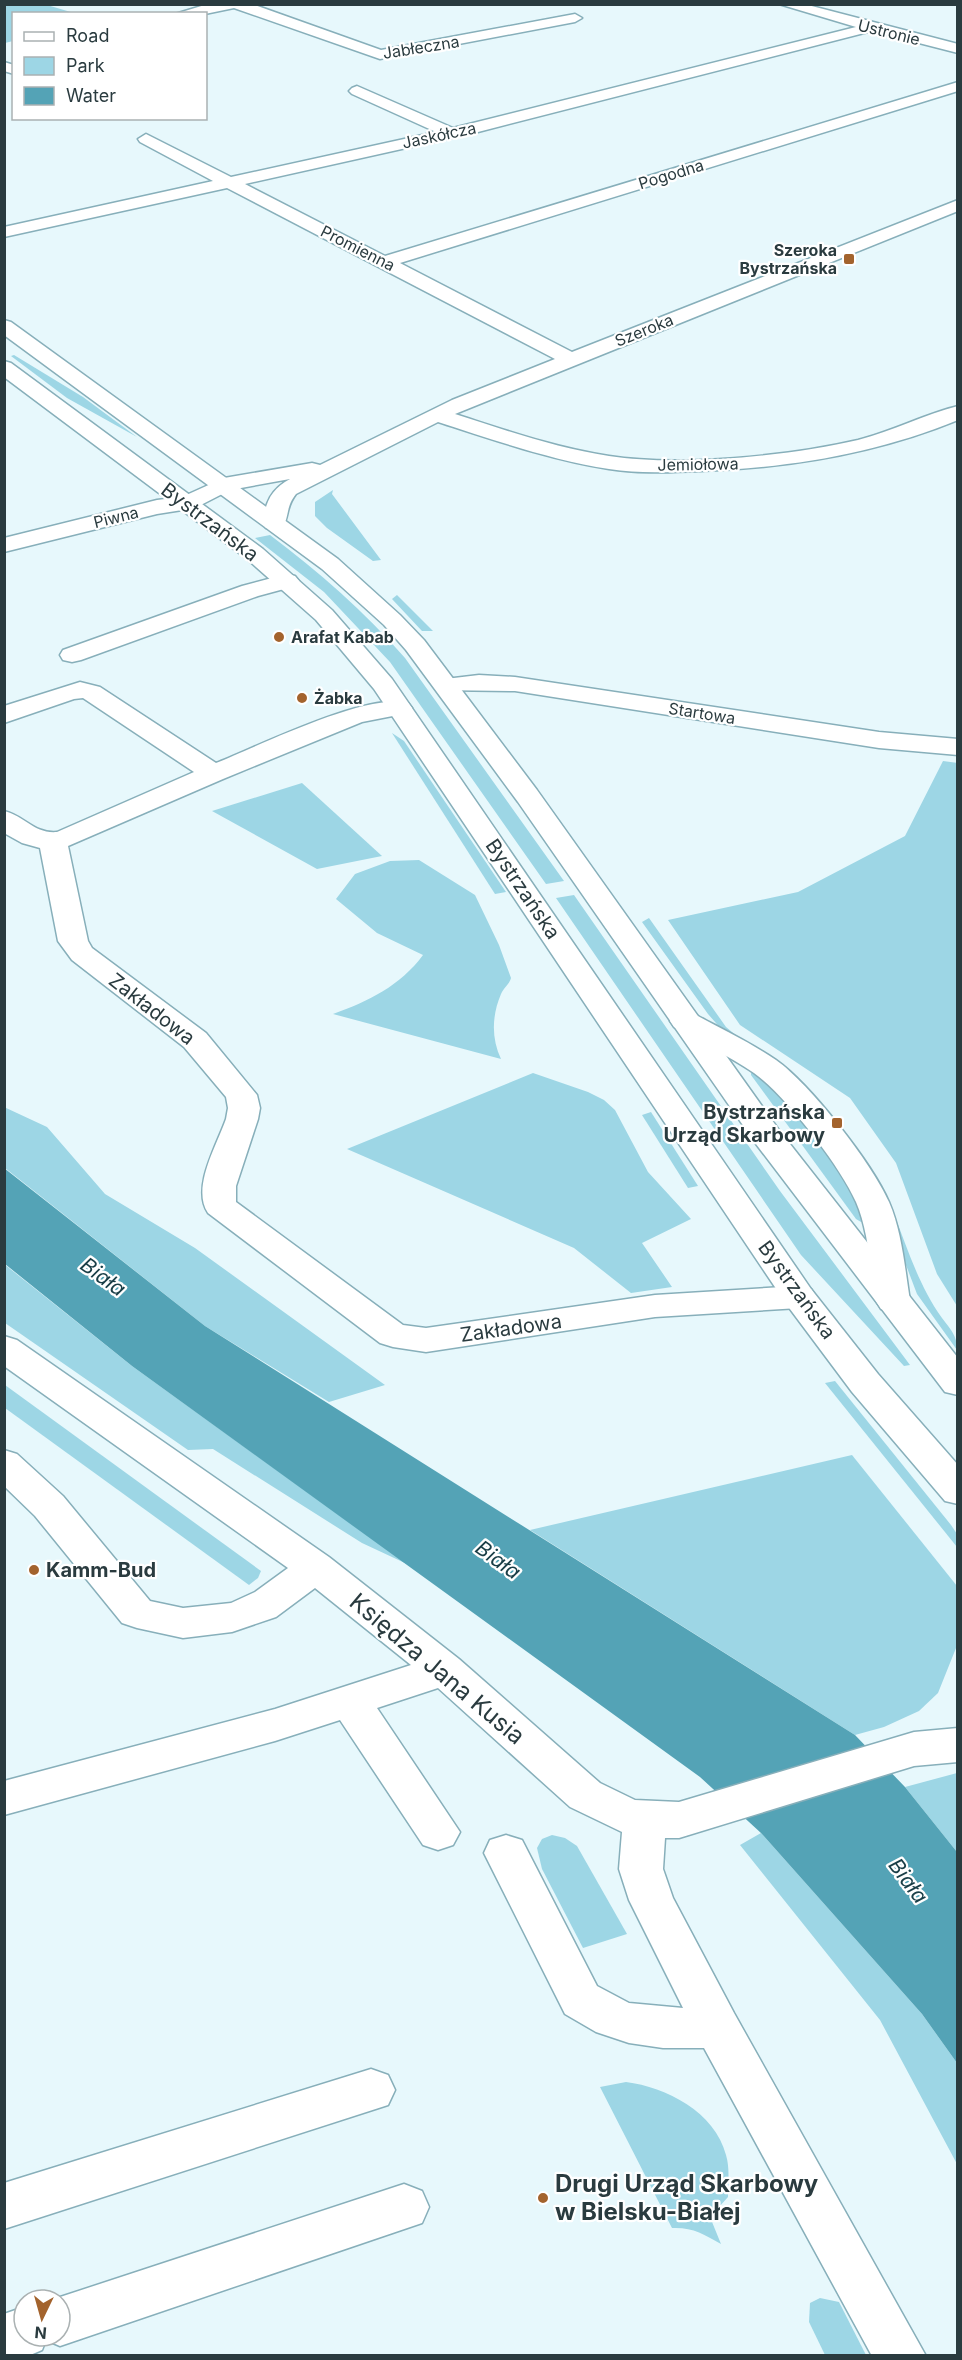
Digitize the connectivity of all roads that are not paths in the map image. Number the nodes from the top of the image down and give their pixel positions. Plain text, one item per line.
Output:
1 (231, 4) edge
2 (237, 4) edge
3 (786, 4) edge
4 (192, 12) edge
5 (575, 18) dead end
6 (871, 27) junction
7 (957, 49) edge
8 (957, 86) edge
9 (357, 91) dead end
10 (450, 132) junction
11 (146, 139) dead end
12 (230, 182) junction
13 (957, 205) edge
14 (4, 232) edge
15 (384, 262) junction
16 (4, 326) edge
17 (571, 358) junction
18 (4, 367) edge
19 (957, 412) edge
20 (438, 415) junction
21 (334, 465) junction
22 (224, 485) junction
23 (288, 489) junction
24 (244, 500) junction
25 (187, 503) junction
26 (274, 523) junction
27 (4, 545) edge
28 (287, 581) junction
29 (72, 655) dead end
30 (446, 685) junction
31 (399, 708) junction
32 (4, 715) edge
33 (957, 747) edge
34 (214, 773) junction
35 (8, 829) edge
36 (53, 842) junction
37 (685, 1021) junction
38 (799, 1297) junction
39 (893, 1301) junction
40 (4, 1348) edge
41 (957, 1383) edge
42 (4, 1463) edge
43 (957, 1491) edge
44 (315, 1567) junction
45 (445, 1670) junction
46 (349, 1700) junction
47 (957, 1726) edge
48 (957, 1745) edge
49 (914, 1749) junction
50 (4, 1798) edge
51 (645, 1820) junction
52 (438, 1832) dead end
53 (506, 1852) dead end
54 (717, 2027) junction
55 (371, 2091) dead end
56 (4, 2206) edge
57 (404, 2207) dead end
58 (72, 2316) edge
59 (900, 2355) edge

1 - 4 street
2 - 5 street, Jabłeczna
3 - 6 street, Ustronie
6 - 7 street, Ustronie
6 - 10 street, Jaskółcza
8 - 15 street, Pogodna
9 - 10 street
10 - 12 street, Jaskółcza
11 - 12 street, Promienna
12 - 14 street, Jaskółcza
12 - 15 street, Promienna
13 - 17 street, Szeroka
15 - 17 street, Promienna
16 - 22 street, Bystrzańska
17 - 20 street, Szeroka
18 - 25 street, Bystrzańska
19 - 20 street, Jemiołowa
20 - 21 street, Szeroka
21 - 22 street, Szeroka
21 - 23 street, Szeroka
22 - 24 street, Bystrzańska
22 - 25 street, Piwna
23 - 24 street, Szeroka
23 - 26 street
24 - 25 street, Szeroka
24 - 26 street, Bystrzańska
25 - 27 street, Piwna
25 - 28 street, Bystrzańska
26 - 30 street, Bystrzańska
28 - 29 street
28 - 31 street, Bystrzańska
30 - 33 street, Startowa
30 - 37 street, Bystrzańska
31 - 34 street
31 - 38 street, Bystrzańska
32 - 34 street
34 - 36 street
35 - 36 street
36 - 38 street, Zakładowa
37 - 39 street, Bystrzańska
37 - 39 street
38 - 43 street, Bystrzańska
39 - 41 street, Bystrzańska
40 - 44 street, Księdza Jana Kusia
42 - 44 street
44 - 45 street, Księdza Jana Kusia
45 - 46 street
45 - 51 street, Księdza Jana Kusia
46 - 50 street
46 - 52 street
47 - 49 street, Księdza Jana Kusia
48 - 49 street, Księdza Jana Kusia
49 - 51 street, Księdza Jana Kusia
51 - 54 street
53 - 54 street
54 - 59 street
55 - 56 street
57 - 58 street

